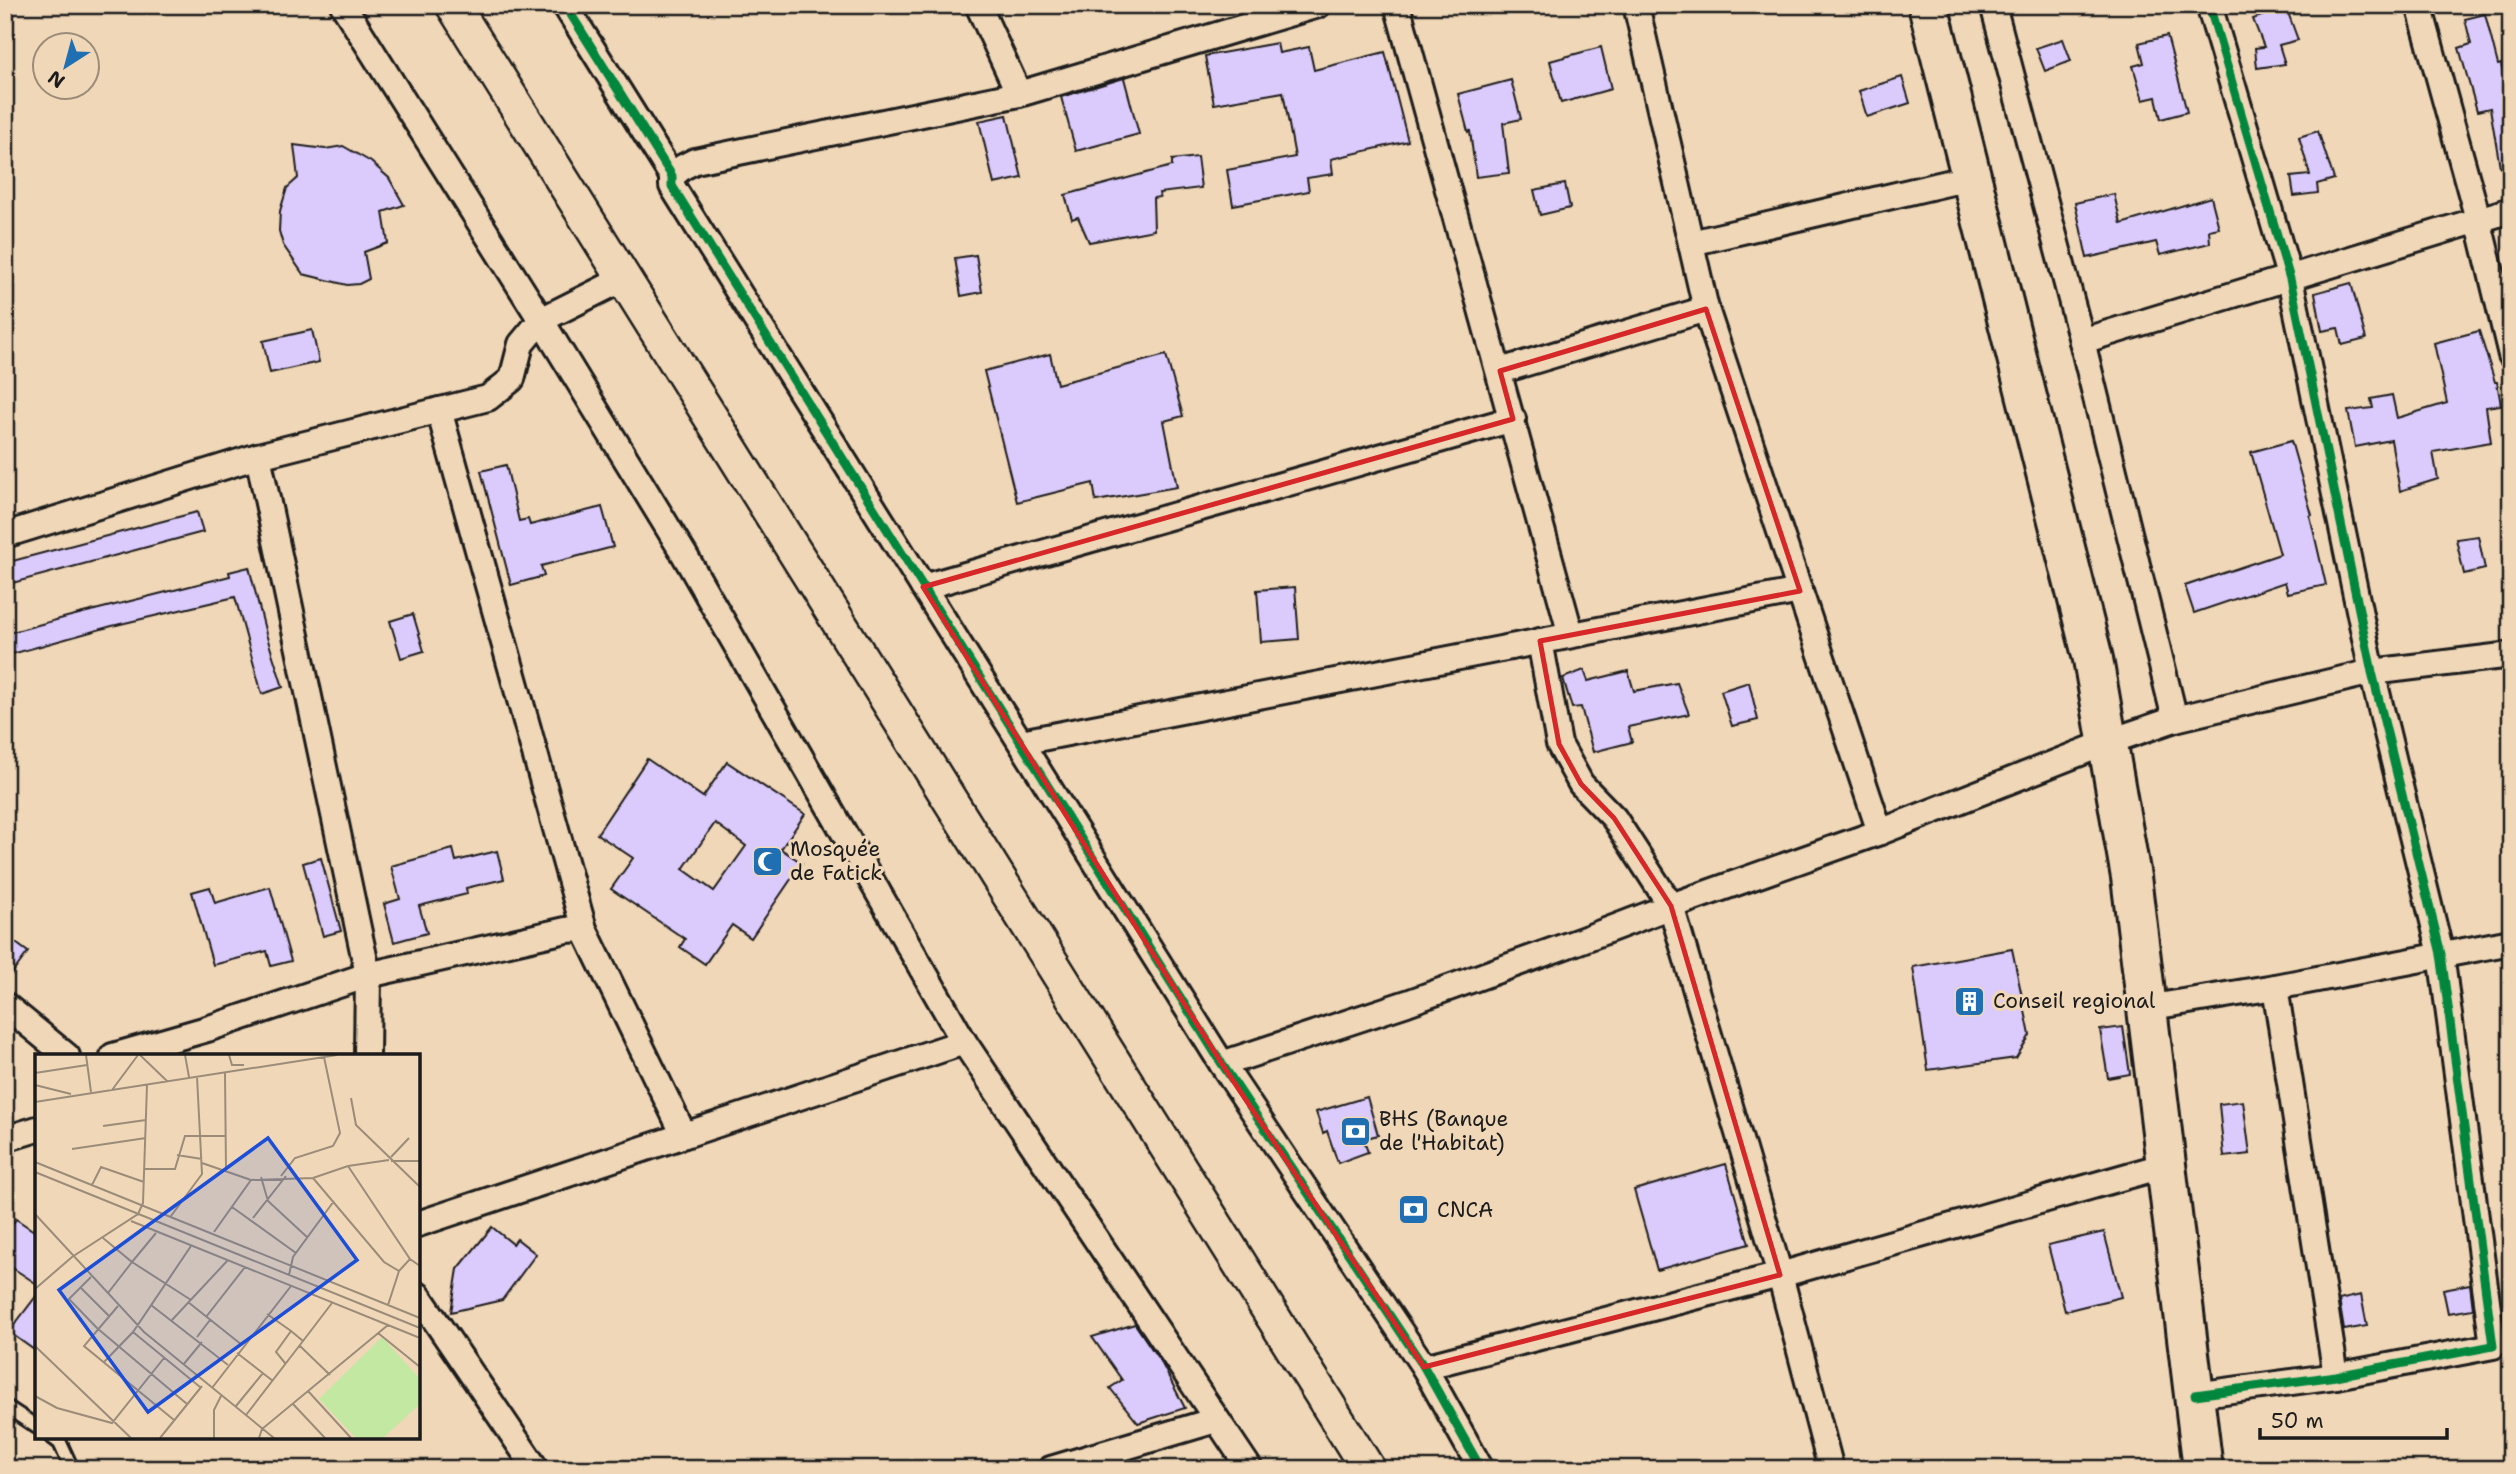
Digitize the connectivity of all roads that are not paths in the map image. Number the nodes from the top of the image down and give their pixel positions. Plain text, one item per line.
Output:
1 (343, 5) edge
2 (453, 5) edge
3 (565, 5) edge
4 (978, 5) edge
5 (1318, 5) edge
6 (1397, 5) edge
7 (1636, 5) edge
8 (1928, 5) edge
9 (1993, 5) edge
10 (2208, 5) edge
11 (2419, 5) edge
12 (1019, 94) junction
13 (672, 176) junction
14 (1973, 177) junction
15 (2511, 210) edge
16 (2479, 219) junction
17 (1691, 243) junction
18 (623, 279) junction
19 (2290, 279) junction
20 (1706, 309) junction
21 (541, 320) junction
22 (2082, 341) junction
23 (2511, 355) edge
24 (1500, 371) junction
25 (439, 410) junction
26 (1513, 419) junction
27 (258, 456) junction
28 (5, 535) edge
29 (923, 587) junction
30 (1800, 591) junction
31 (1571, 635) junction
32 (1540, 641) junction
33 (2511, 654) edge
34 (2372, 672) junction
35 (2175, 719) junction
36 (1021, 742) junction
37 (2108, 742) junction
38 (1880, 832) junction
39 (1671, 906) junction
40 (584, 929) junction
41 (2511, 942) edge
42 (2441, 954) junction
43 (368, 975) junction
44 (2275, 987) junction
45 (5, 1005) edge
46 (2146, 1008) junction
47 (964, 1042) junction
48 (65, 1054) edge
49 (120, 1054) edge
50 (367, 1054) edge
51 (1223, 1064) junction
52 (35, 1130) edge
53 (684, 1135) junction
54 (5, 1139) edge
55 (2166, 1165) junction
56 (420, 1223) edge
57 (1780, 1275) junction
58 (420, 1299) edge
59 (1423, 1367) junction
60 (2336, 1376) junction
61 (2195, 1395) junction
62 (5, 1406) edge
63 (1216, 1420) junction
64 (35, 1426) edge
65 (55, 1439) edge
66 (527, 1464) edge
67 (72, 1469) edge
68 (1051, 1469) edge
69 (1250, 1469) edge
70 (1368, 1469) edge
71 (1481, 1469) edge
72 (1830, 1469) edge
73 (2203, 1469) edge

1 - 21 street
2 - 18 street
3 - 13 street
4 - 12 street
5 - 12 street
6 - 24 street
7 - 17 street
8 - 14 main road
9 - 22 street
10 - 19 street
11 - 16 street
12 - 13 street
13 - 29 street
14 - 17 street
14 - 37 main road
15 - 16 street
16 - 19 street
16 - 23 street
17 - 20 street
18 - 21 street
18 - 70 street
19 - 22 street
19 - 34 street
20 - 24 street
20 - 30 street
21 - 25 street
21 - 47 street
22 - 35 street
24 - 26 street
25 - 27 street
25 - 40 street
26 - 29 street
26 - 31 street
27 - 28 street
27 - 43 street
29 - 36 street
30 - 31 street
30 - 38 street
31 - 32 street
32 - 36 street
32 - 39 street
33 - 34 street
34 - 35 street
34 - 42 street
35 - 37 street
36 - 51 street
37 - 38 street
37 - 46 main road
38 - 39 street
39 - 51 street
39 - 57 street
40 - 43 street
40 - 53 street
41 - 42 street
42 - 44 street
42 - 60 street
43 - 49 street
43 - 50 street
44 - 46 street
44 - 60 street
45 - 48 street
46 - 55 main road
47 - 53 street
47 - 63 street
51 - 59 street
52 - 54 street
53 - 56 street
55 - 57 street
55 - 61 main road
57 - 59 street
57 - 72 street
58 - 66 street
59 - 71 street
60 - 61 street
61 - 73 main road
62 - 64 lane
63 - 68 street
63 - 69 street
65 - 67 lane

